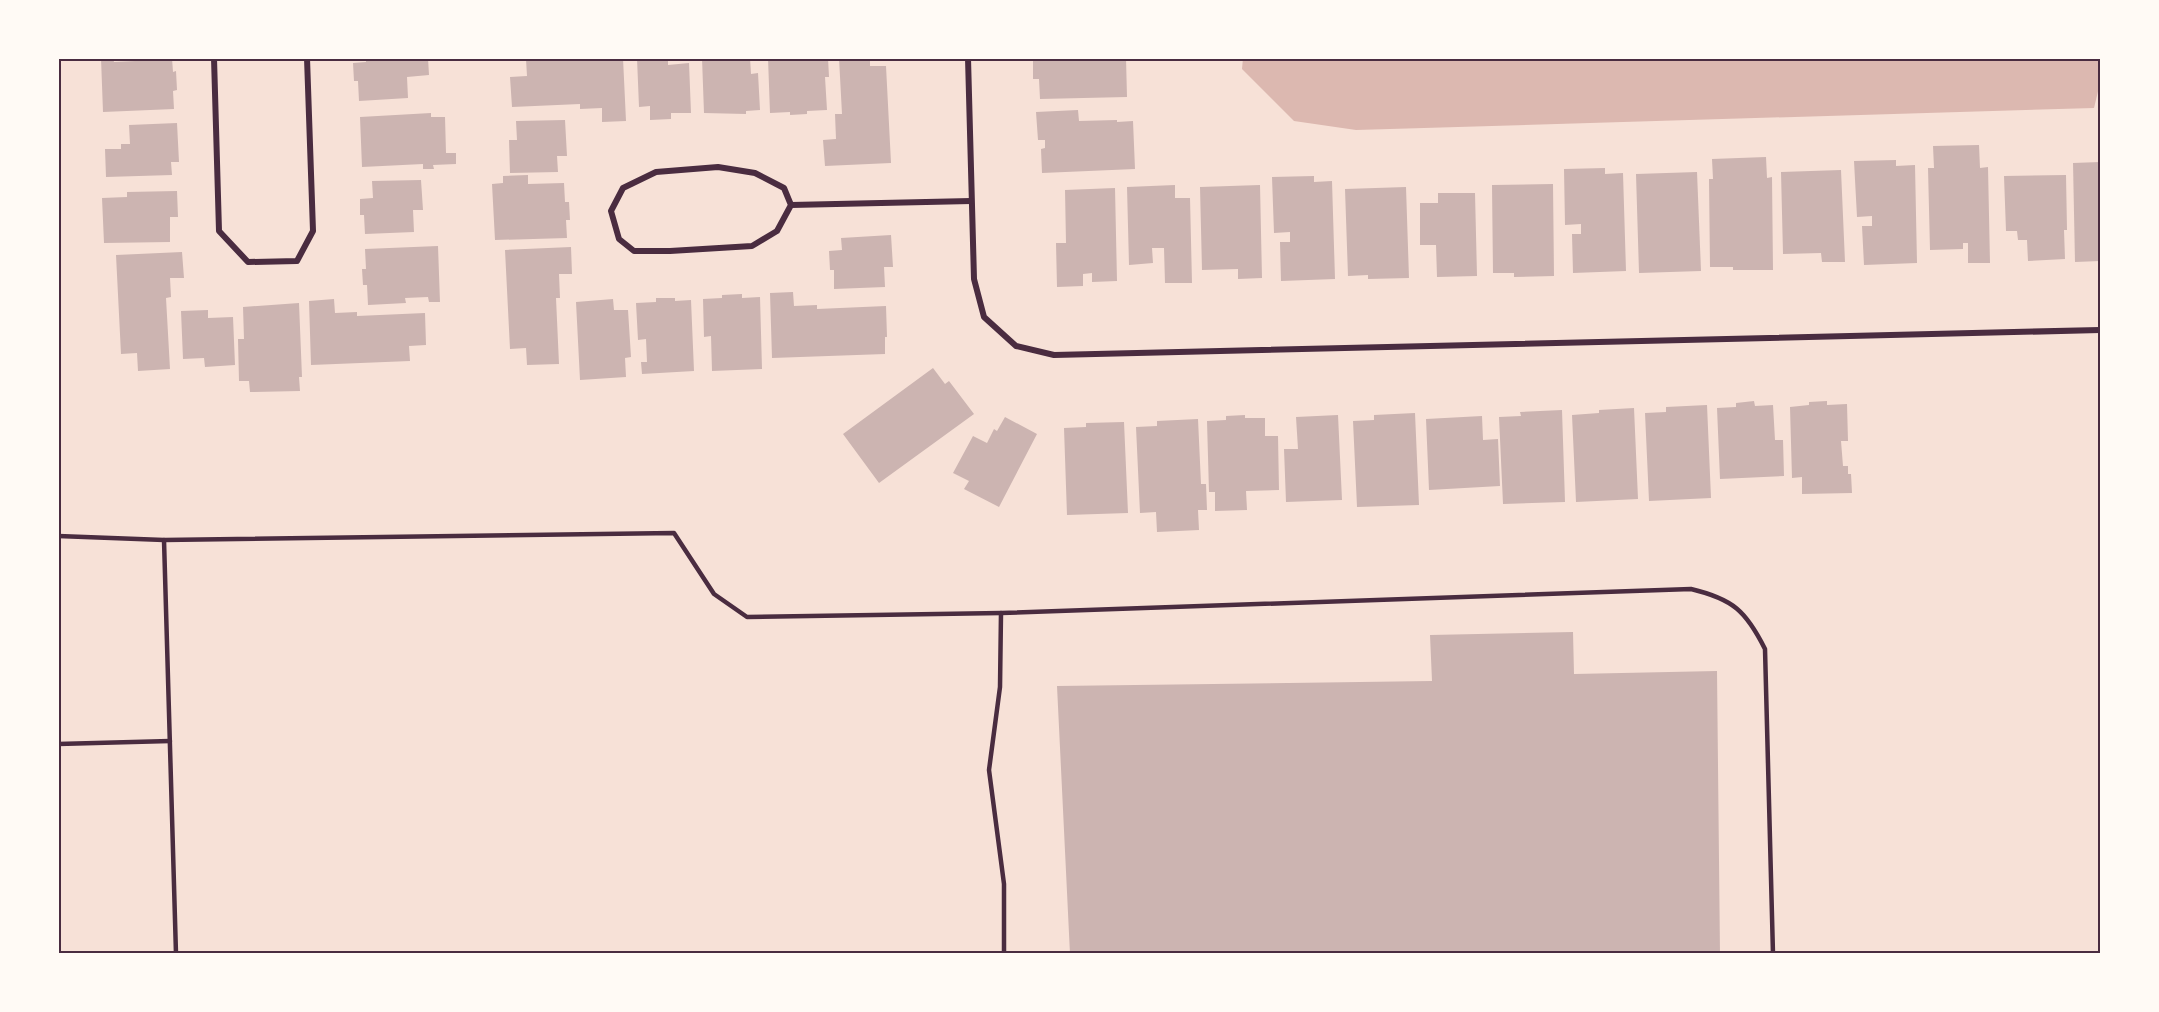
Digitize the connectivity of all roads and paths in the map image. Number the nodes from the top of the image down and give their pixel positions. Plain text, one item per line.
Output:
1 (214, 58) edge
2 (307, 58) edge
3 (968, 58) edge
4 (971, 201) junction
5 (791, 205) junction
6 (2100, 330) edge
7 (58, 536) edge
8 (164, 540) junction
9 (1001, 613) junction
10 (170, 741) junction
11 (58, 744) edge
12 (176, 954) edge
13 (1004, 954) edge
14 (1773, 954) edge

1 - 2 street
3 - 4 street
4 - 5 street
4 - 6 street
5 - 5 street
7 - 8 lane
8 - 9 lane
8 - 10 lane
9 - 13 lane
9 - 14 lane
10 - 11 lane
10 - 12 lane

